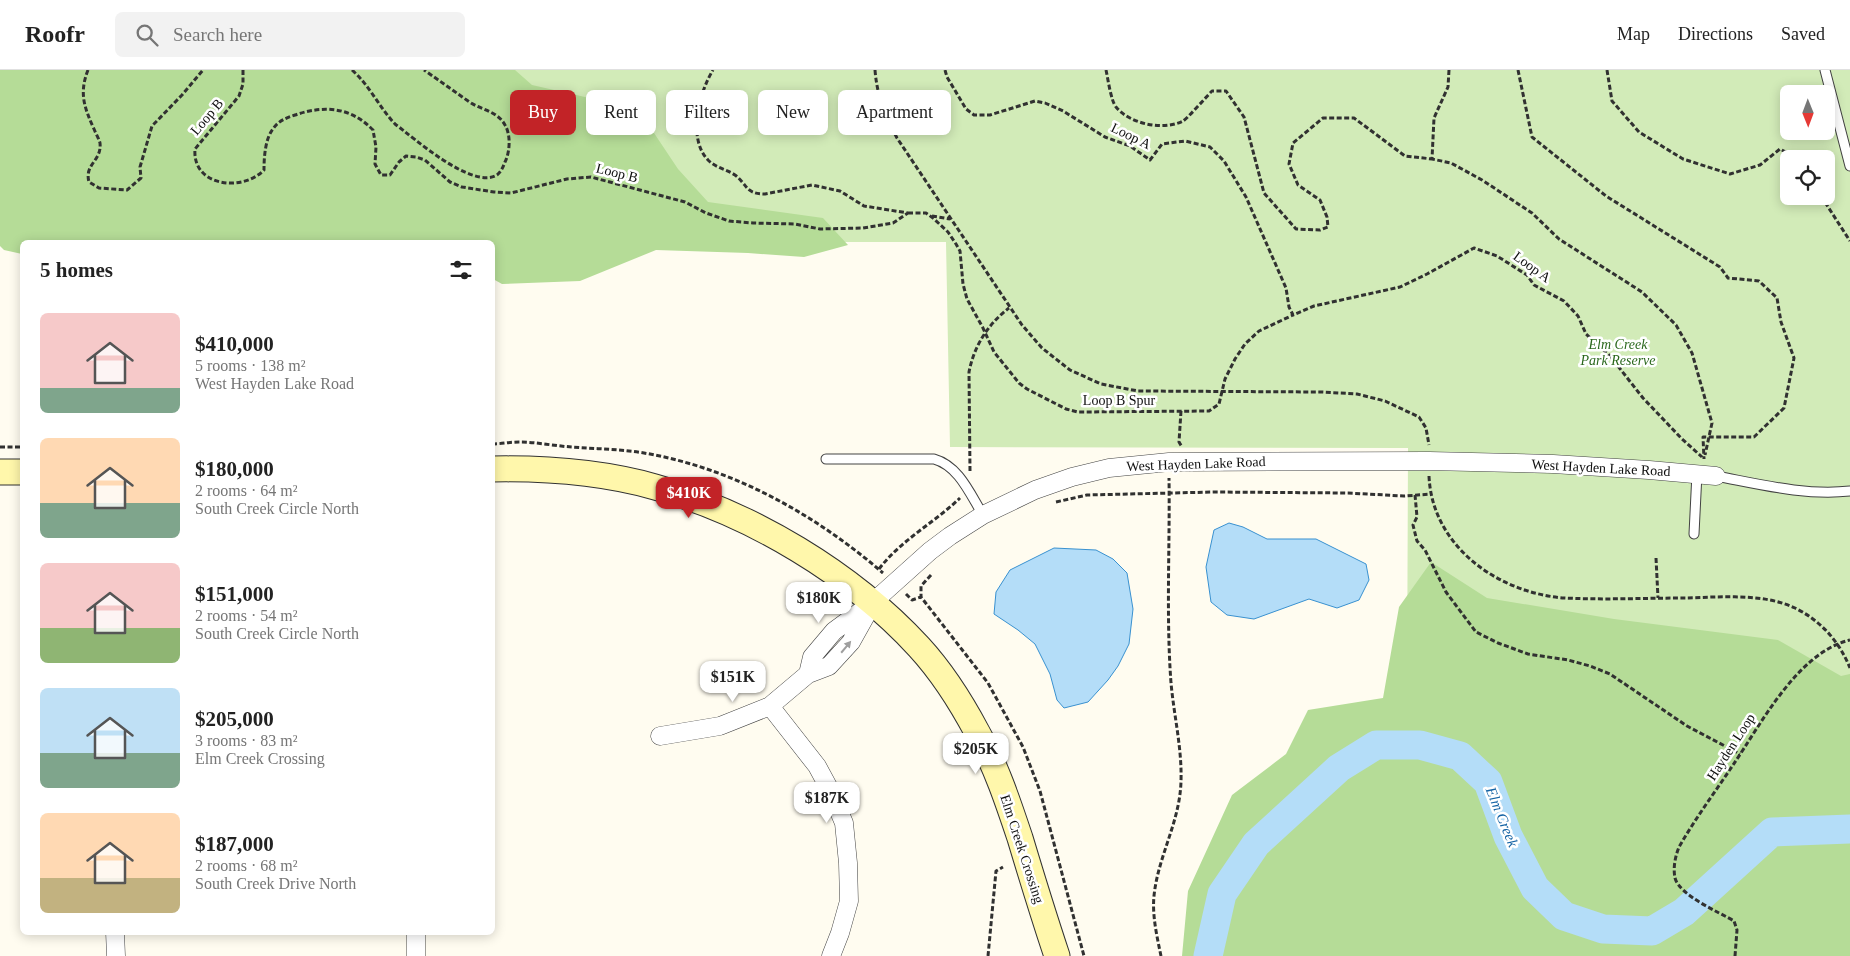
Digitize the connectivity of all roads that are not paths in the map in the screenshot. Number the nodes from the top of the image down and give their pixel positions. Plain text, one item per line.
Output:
1 (1825, 70) edge
2 (1850, 166) edge
3 (826, 459) dead end
4 (1700, 466) junction
5 (495, 469) edge
6 (0, 472) edge
7 (20, 472) edge
8 (1716, 476) joint
9 (1850, 491) edge
10 (983, 515) junction
11 (1694, 534) dead end
12 (872, 603) junction
13 (770, 706) junction
14 (660, 736) dead end
15 (114, 935) edge
16 (416, 935) edge
17 (116, 956) edge
18 (416, 956) edge
19 (831, 956) edge
20 (1057, 956) edge

1 - 2 lane
3 - 10 lane
4 - 8 street, West Hayden Lake Road
4 - 10 street, West Hayden Lake Road
4 - 11 lane
5 - 12 main road
6 - 7 main road
8 - 9 lane, West Hayden Lake Road
10 - 12 street, West Hayden Lake Road
12 - 13 street, West Hayden Lake Road
12 - 20 main road, Elm Creek Crossing
13 - 14 street
13 - 19 street
15 - 17 street
16 - 18 street

